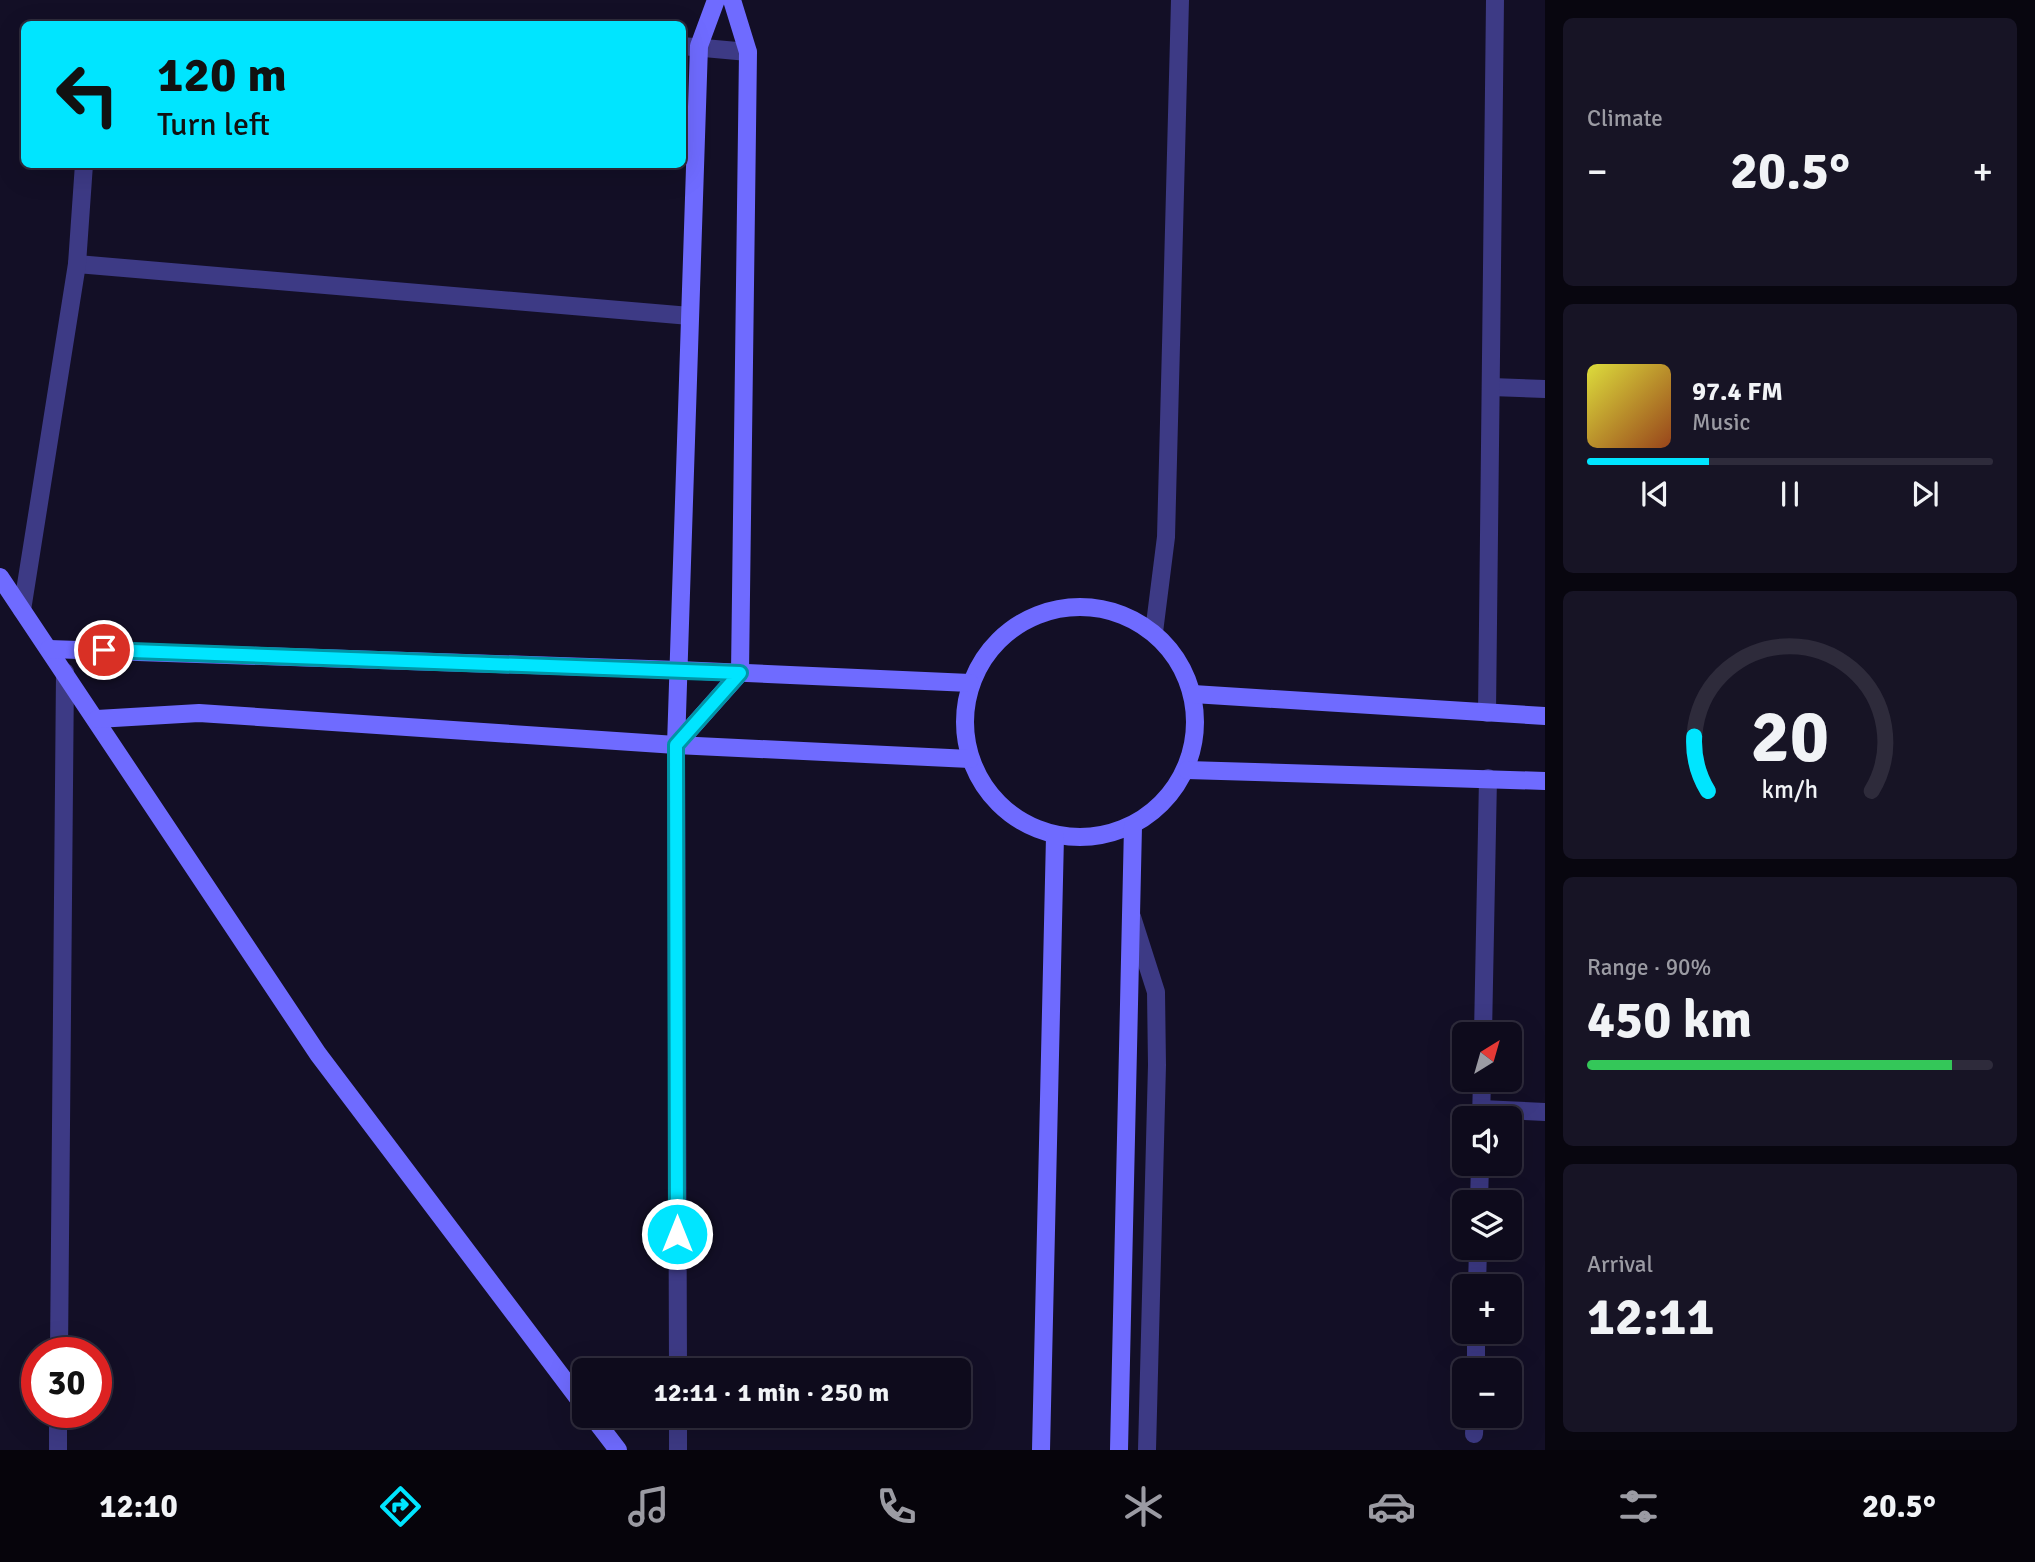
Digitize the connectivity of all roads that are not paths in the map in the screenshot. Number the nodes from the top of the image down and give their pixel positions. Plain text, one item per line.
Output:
1 (716, 0) edge
2 (732, 0) edge
3 (1180, 0) edge
4 (1495, 0) edge
5 (691, 46) edge
6 (748, 52) junction
7 (84, 168) edge
8 (77, 264) junction
9 (690, 316) junction
10 (1491, 387) junction
11 (1545, 389) edge
12 (0, 577) edge
13 (22, 610) junction
14 (1154, 632) junction
15 (49, 649) junction
16 (678, 670) junction
17 (65, 672) junction
18 (740, 673) junction
19 (970, 683) junction
20 (1193, 694) junction
21 (1487, 713) junction
22 (1545, 716) edge
23 (97, 719) junction
24 (676, 745) junction
25 (970, 759) junction
26 (1187, 770) junction
27 (1488, 778) junction
28 (1545, 781) edge
29 (1133, 826) junction
30 (1055, 836) junction
31 (1131, 914) junction
32 (1483, 1022) edge
33 (1545, 1112) edge
34 (1522, 1113) edge
35 (59, 1337) edge
36 (678, 1358) edge
37 (572, 1390) edge
38 (58, 1428) edge
39 (601, 1428) edge
40 (678, 1428) edge
41 (1474, 1428) edge
42 (1474, 1434) dead end
43 (58, 1450) edge
44 (618, 1450) edge
45 (678, 1450) edge
46 (1041, 1450) edge
47 (1119, 1450) edge
48 (1147, 1450) edge

1 - 5 street
2 - 6 street
3 - 14 street
4 - 10 street
5 - 6 street
5 - 9 street
6 - 18 street
7 - 8 street
8 - 9 street
8 - 13 street
9 - 16 street
10 - 11 street
10 - 21 street
12 - 13 street
13 - 15 street
14 - 19 street
14 - 20 street
15 - 16 street
15 - 17 street
16 - 18 street
16 - 24 street
17 - 23 street
17 - 35 street
18 - 19 street
18 - 24 street
19 - 25 street
20 - 21 street
20 - 26 street
21 - 22 street
23 - 24 street
23 - 37 street
24 - 25 street
24 - 36 street
25 - 30 street
26 - 27 street
26 - 29 street
27 - 28 street
27 - 32 street
29 - 30 street
29 - 31 street
30 - 46 street
31 - 47 street
31 - 48 street
33 - 34 street
38 - 43 street
39 - 44 street
40 - 45 street
41 - 42 street

